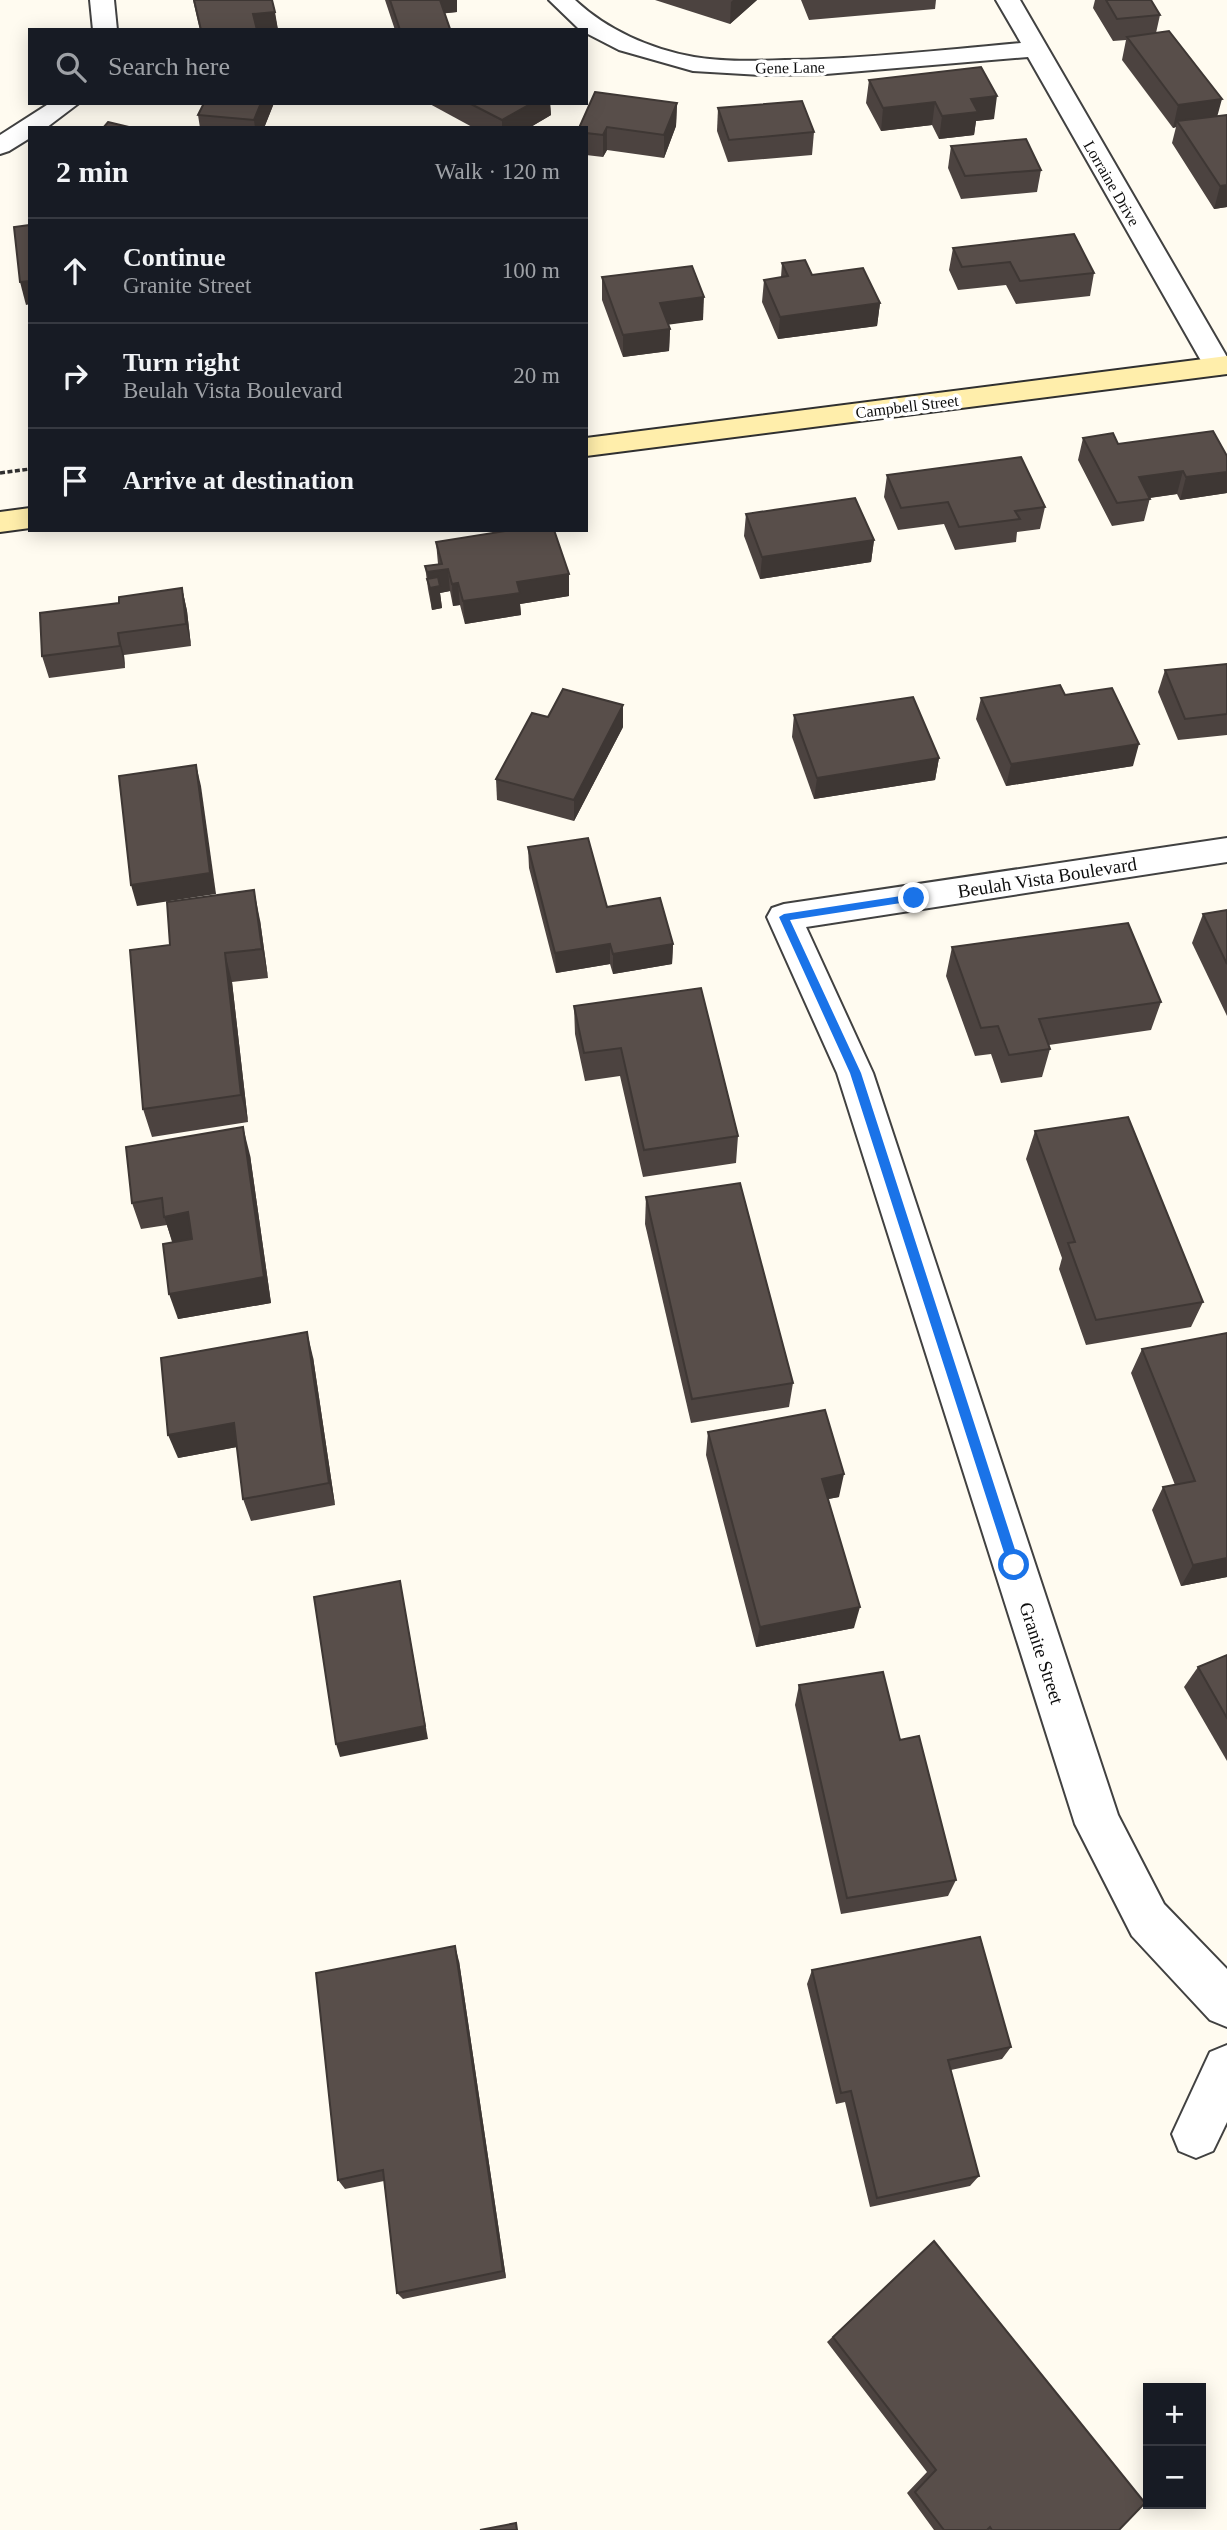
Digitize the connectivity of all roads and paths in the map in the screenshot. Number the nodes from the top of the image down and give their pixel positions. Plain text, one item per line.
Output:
1 (102, 0) edge
2 (561, 0) edge
3 (1008, 0) edge
4 (106, 28) edge
5 (1035, 49) junction
6 (64, 105) edge
7 (31, 126) edge
8 (28, 128) edge
9 (0, 146) edge
10 (1222, 366) edge
11 (588, 447) edge
12 (28, 469) edge
13 (0, 473) edge
14 (28, 518) edge
15 (0, 522) edge
16 (1227, 850) edge
17 (784, 917) joint
18 (1227, 2003) edge
19 (1227, 2069) edge
20 (1196, 2134) dead end

1 - 4 street
2 - 5 street, Gene Lane
3 - 5 street, Lorraine Drive
5 - 10 street, Lorraine Drive
6 - 7 street
8 - 9 street
10 - 11 main road, Campbell Street
12 - 13 path
14 - 15 main road
16 - 17 street, Beulah Vista Boulevard
17 - 18 street, Granite Street
19 - 20 street

